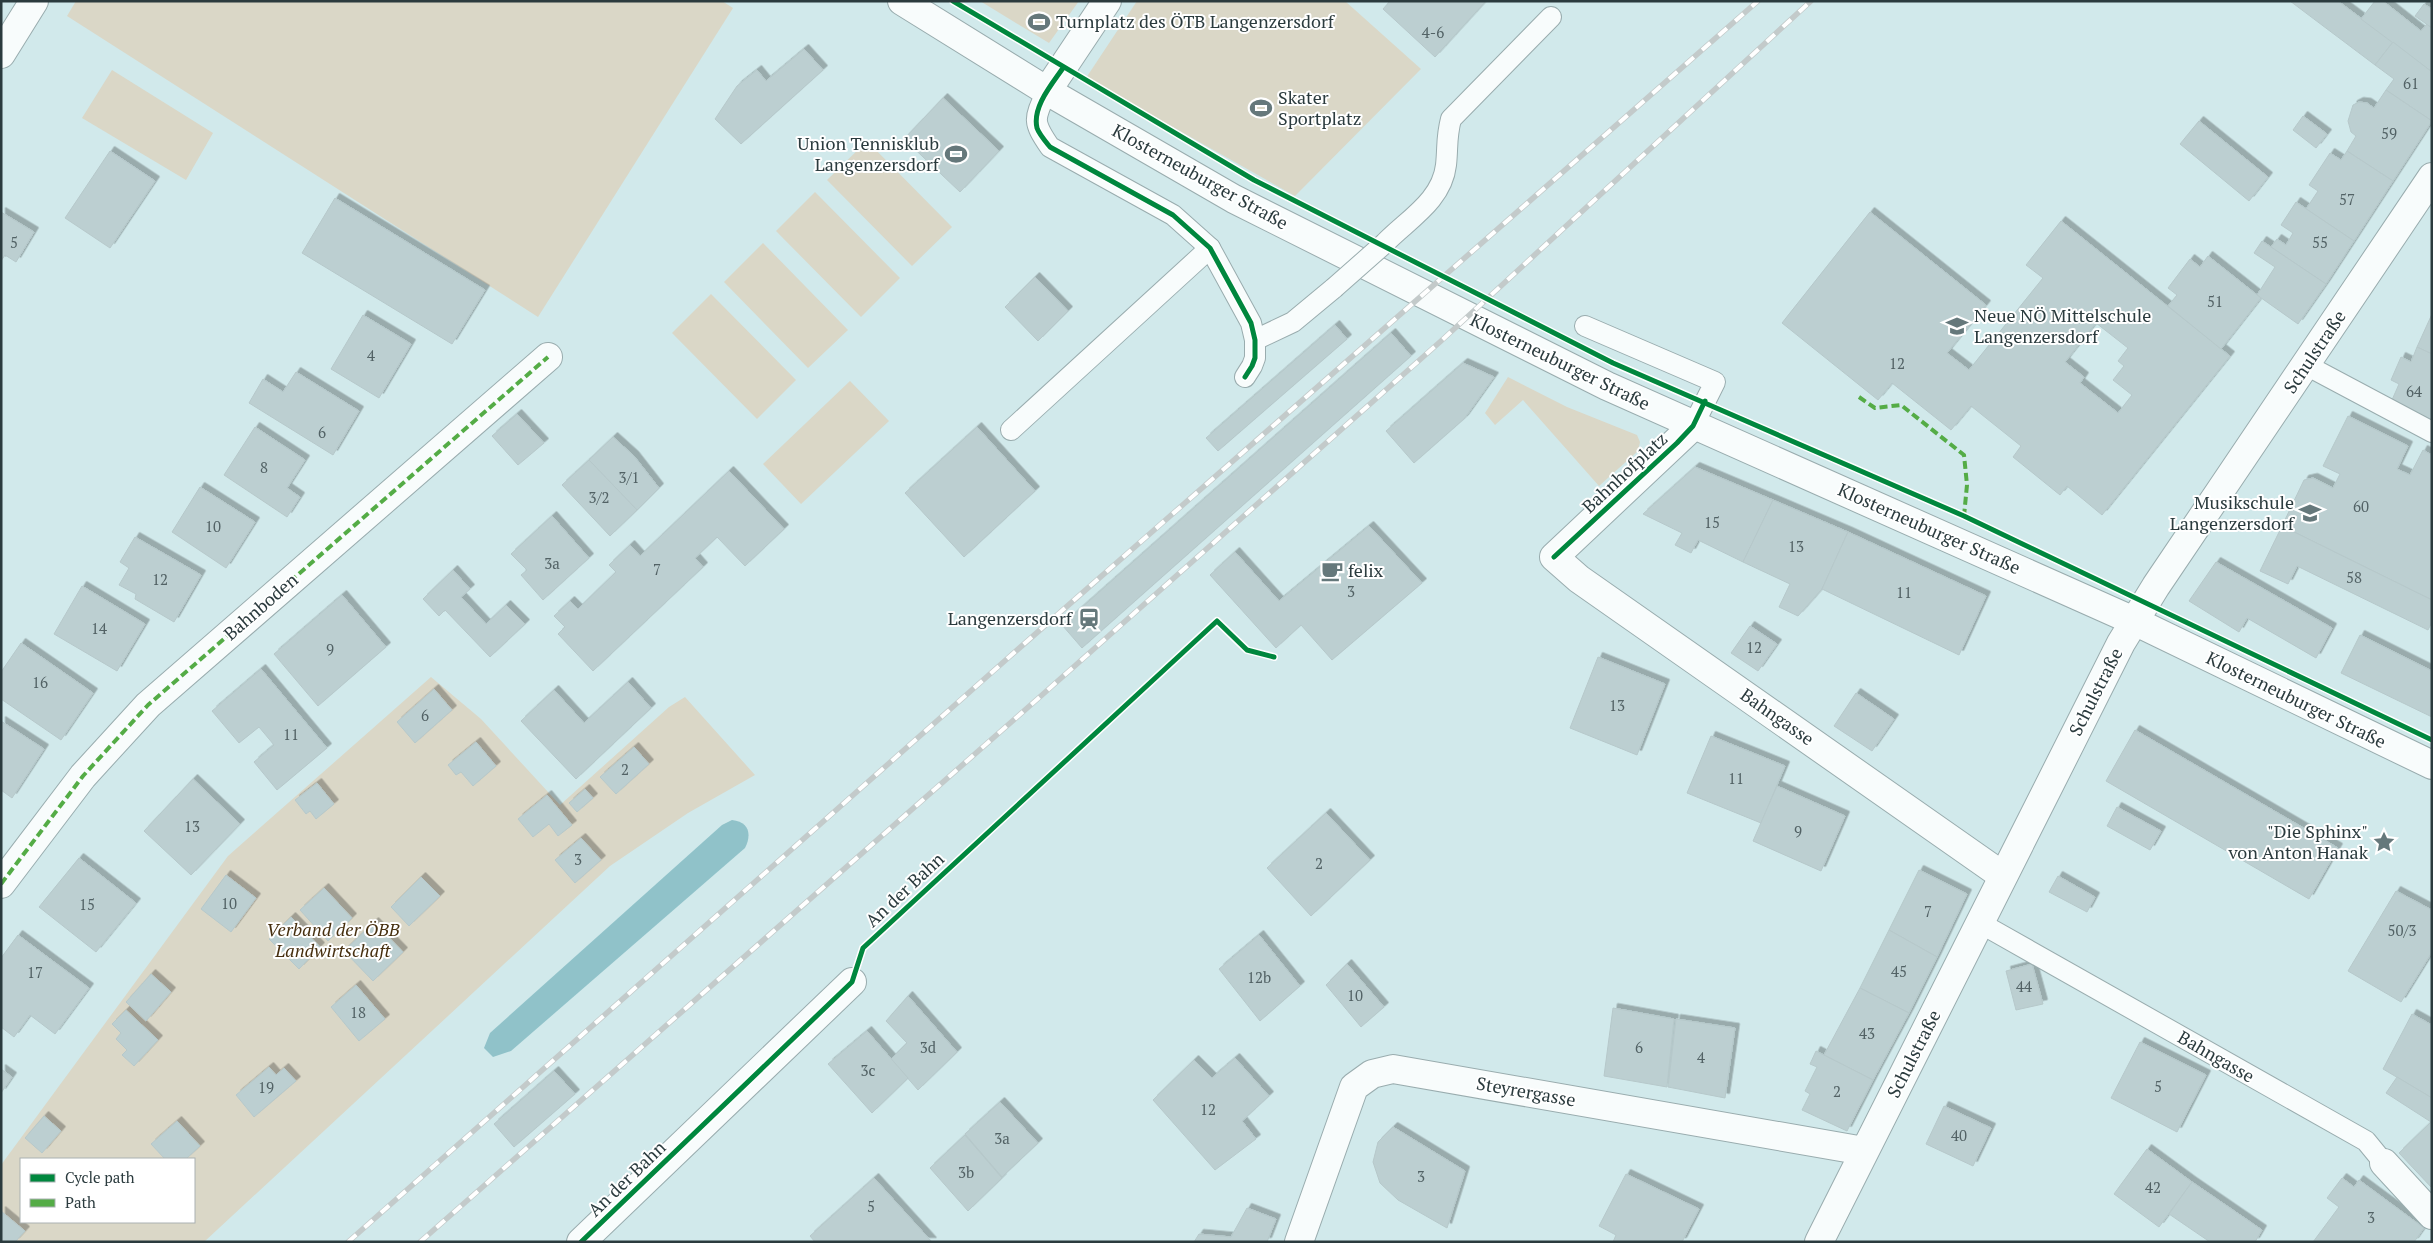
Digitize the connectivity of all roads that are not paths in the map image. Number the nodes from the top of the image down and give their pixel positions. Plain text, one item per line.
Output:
1 (34, 1) edge
2 (902, 1) edge
3 (1107, 1) edge
4 (1551, 17) dead end
5 (1, 54) edge
6 (1047, 91) junction
7 (2432, 177) edge
8 (1210, 248) junction
9 (1585, 326) dead end
10 (1255, 340) junction
11 (548, 357) dead end
12 (2306, 365) junction
13 (1245, 376) dead end
14 (1693, 426) junction
15 (1010, 430) dead end
16 (2432, 432) edge
17 (1554, 557) joint
18 (2134, 621) junction
19 (2432, 765) edge
20 (2003, 876) junction
21 (1, 884) edge
22 (1980, 923) junction
23 (852, 982) dead end
24 (1864, 1151) junction
25 (2384, 1163) joint
26 (2432, 1215) edge
27 (581, 1242) edge
28 (1299, 1242) edge
29 (1819, 1242) edge

1 - 5 street
2 - 6 street, Klosterneuburger Straße
3 - 6 street
4 - 10 lane, bridge
6 - 8 lane
6 - 14 street, Klosterneuburger Straße
7 - 12 street, Schulstraße
8 - 10 lane
8 - 15 lane
9 - 14 lane, Bahnhofplatz
10 - 13 lane
11 - 21 street, Bahnboden
12 - 16 lane
12 - 18 street, Schulstraße
14 - 17 street, Bahnhofplatz
14 - 18 street, Klosterneuburger Straße
17 - 20 street, Bahngasse
18 - 19 street, Klosterneuburger Straße
18 - 20 street, Schulstraße
20 - 22 street, Schulstraße
22 - 24 street, Schulstraße
22 - 25 lane, Bahngasse
23 - 27 street, An der Bahn
24 - 28 street, Steyrergasse
24 - 29 street, Schulstraße
25 - 26 street, Bahngasse

